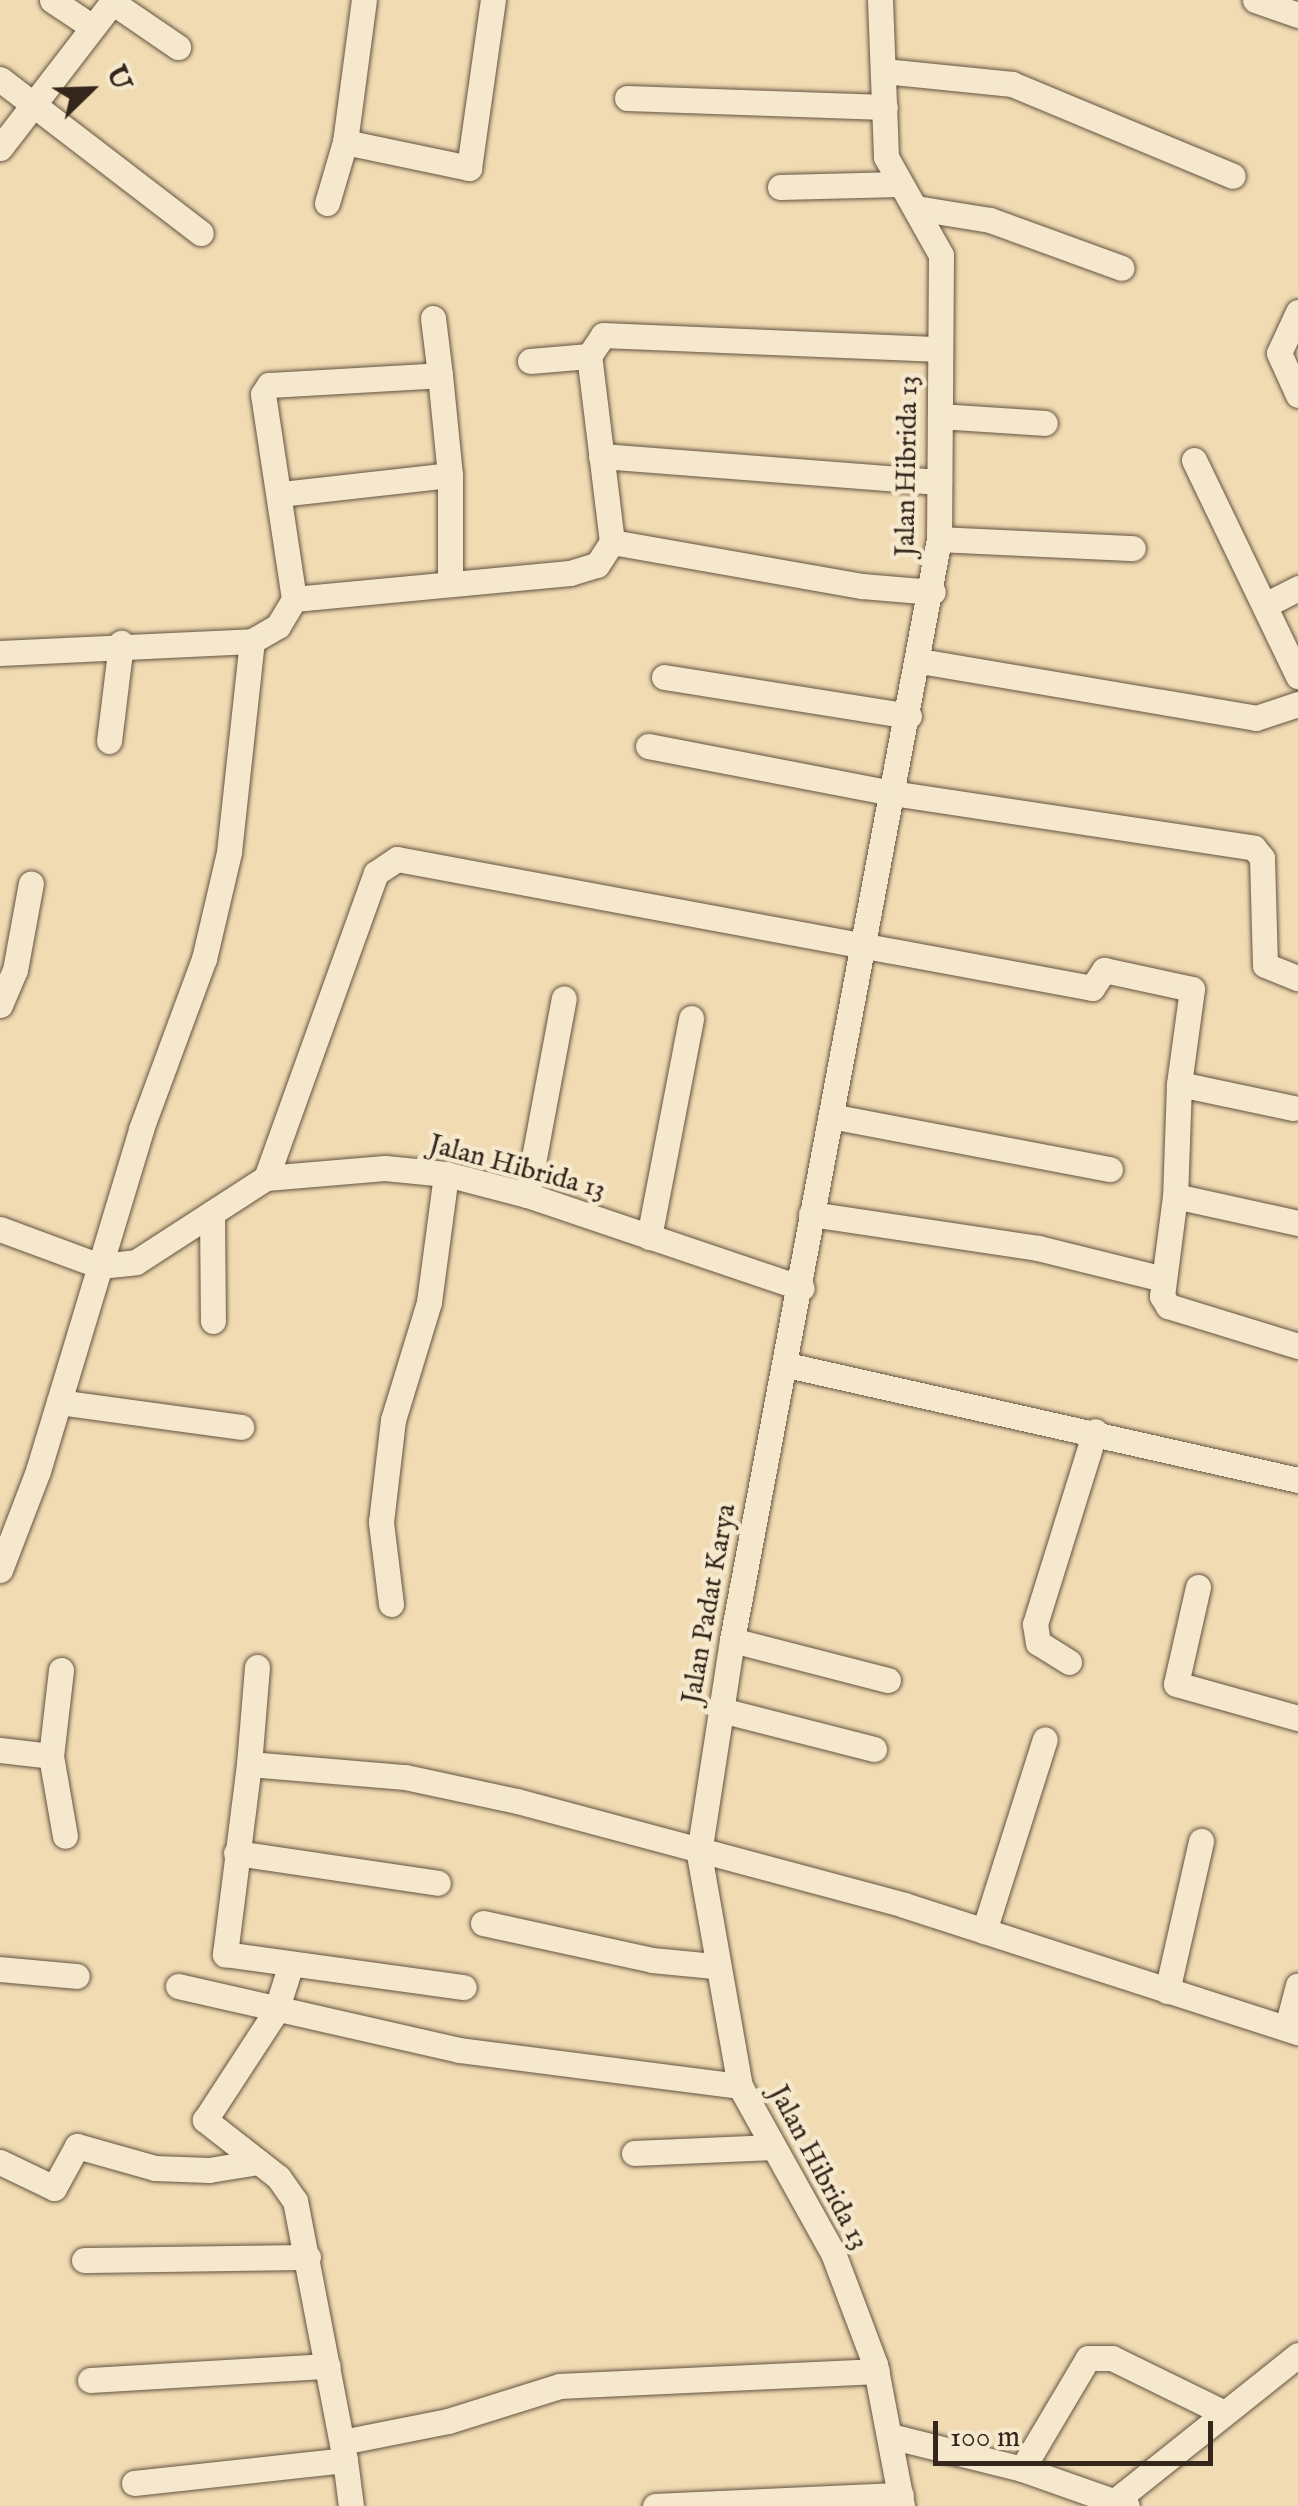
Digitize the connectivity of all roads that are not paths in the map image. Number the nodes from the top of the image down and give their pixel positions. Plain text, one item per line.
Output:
1 (52, 0) edge
2 (364, 0) edge
3 (493, 0) edge
4 (880, 0) edge
5 (1255, 0) edge
6 (113, 1) edge
7 (1298, 15) edge
8 (92, 26) junction
9 (178, 47) dead end
10 (884, 71) junction
11 (0, 79) edge
12 (627, 98) dead end
13 (33, 106) junction
14 (886, 107) junction
15 (344, 142) junction
16 (0, 148) edge
17 (1233, 176) dead end
18 (900, 184) junction
19 (780, 187) dead end
20 (327, 203) dead end
21 (916, 208) junction
22 (201, 234) dead end
23 (1122, 268) dead end
24 (1298, 312) edge
25 (433, 318) dead end
26 (940, 349) junction
27 (589, 356) junction
28 (530, 361) dead end
29 (440, 374) junction
30 (1298, 396) edge
31 (940, 416) junction
32 (1046, 422) dead end
33 (601, 456) junction
34 (1194, 460) dead end
35 (450, 475) junction
36 (939, 482) junction
37 (281, 494) junction
38 (938, 539) junction
39 (612, 542) junction
40 (1133, 548) dead end
41 (450, 584) junction
42 (1298, 588) edge
43 (933, 592) junction
44 (294, 600) junction
45 (1266, 604) junction
46 (252, 641) junction
47 (121, 643) junction
48 (0, 653) edge
49 (920, 661) junction
50 (1298, 676) edge
51 (664, 677) dead end
52 (1298, 704) edge
53 (909, 716) junction
54 (109, 741) dead end
55 (648, 746) dead end
56 (892, 793) junction
57 (31, 883) dead end
58 (866, 943) junction
59 (1298, 978) edge
60 (564, 998) dead end
61 (0, 1005) edge
62 (691, 1018) dead end
63 (1178, 1084) junction
64 (1293, 1108) dead end
65 (831, 1116) junction
66 (1110, 1169) dead end
67 (446, 1174) junction
68 (266, 1178) junction
69 (527, 1196) junction
70 (1176, 1196) junction
71 (212, 1214) junction
72 (811, 1214) junction
73 (1298, 1223) edge
74 (0, 1229) edge
75 (649, 1237) junction
76 (100, 1266) junction
77 (1163, 1279) junction
78 (802, 1288) junction
79 (214, 1321) dead end
80 (1298, 1346) edge
81 (787, 1365) junction
82 (58, 1402) junction
83 (241, 1427) dead end
84 (1096, 1432) junction
85 (1298, 1480) edge
86 (0, 1570) edge
87 (1198, 1587) dead end
88 (391, 1604) dead end
89 (732, 1640) junction
90 (1069, 1662) dead end
91 (257, 1667) dead end
92 (61, 1670) dead end
93 (888, 1680) dead end
94 (721, 1710) junction
95 (1298, 1718) edge
96 (1046, 1739) dead end
97 (0, 1750) edge
98 (874, 1750) dead end
99 (51, 1756) junction
100 (249, 1764) junction
101 (65, 1836) dead end
102 (1201, 1840) dead end
103 (236, 1854) junction
104 (699, 1854) junction
105 (438, 1883) dead end
106 (484, 1922) dead end
107 (984, 1931) junction
108 (291, 1964) junction
109 (714, 1966) junction
110 (0, 1970) edge
111 (77, 1976) dead end
112 (1298, 1985) edge
113 (178, 1986) dead end
114 (464, 1988) dead end
115 (1166, 1991) junction
116 (276, 2011) junction
117 (1293, 2030) edge
118 (740, 2086) junction
119 (773, 2147) junction
120 (634, 2153) dead end
121 (0, 2162) edge
122 (258, 2162) junction
123 (308, 2257) junction
124 (84, 2260) dead end
125 (1298, 2355) edge
126 (328, 2366) junction
127 (877, 2371) junction
128 (90, 2380) dead end
129 (1220, 2411) junction
130 (890, 2436) junction
131 (344, 2451) junction
132 (1022, 2469) junction
133 (134, 2482) dead end
134 (901, 2500) edge
135 (1121, 2504) edge
136 (351, 2506) edge
137 (655, 2506) edge

1 - 8 street
2 - 15 street
3 - 15 street
4 - 10 street, Jalan Hibrida 13
5 - 7 street
6 - 8 street
6 - 9 street
8 - 13 street
10 - 14 street, Jalan Hibrida 13
10 - 17 street
11 - 13 street
12 - 14 street
13 - 16 street
13 - 22 street
14 - 18 street, Jalan Hibrida 13
15 - 20 street
18 - 19 street
18 - 21 street, Jalan Hibrida 13
21 - 23 street
21 - 26 street, Jalan Hibrida 13
24 - 30 street
25 - 29 street
26 - 27 street
26 - 31 street, Jalan Hibrida 13
27 - 28 street
27 - 33 street
29 - 35 street
29 - 37 street
31 - 32 street
31 - 36 street, Jalan Hibrida 13
33 - 36 street
33 - 39 street
34 - 45 street
35 - 37 street
35 - 41 street
36 - 38 street, Jalan Hibrida 13
37 - 44 street
38 - 40 street
38 - 43 street, Jalan Hibrida 13
39 - 41 street
39 - 43 street
41 - 44 street
42 - 45 street
43 - 49 street, Jalan Hibrida 13
44 - 46 street
45 - 50 street
46 - 47 street
46 - 76 street
47 - 48 street
47 - 54 street
49 - 52 street
49 - 53 street, Jalan Hibrida 13
51 - 53 street
53 - 56 street, Jalan Hibrida 13
55 - 56 street
56 - 58 street, Jalan Hibrida 13
56 - 59 street
57 - 61 street
58 - 63 street
58 - 65 street
58 - 68 street
60 - 69 street
62 - 75 street
63 - 64 street
63 - 70 street
65 - 66 street
65 - 72 street
67 - 68 street, Jalan Hibrida 13
67 - 69 street, Jalan Hibrida 13
67 - 88 street
68 - 71 street, Jalan Hibrida 13
69 - 75 street, Jalan Hibrida 13
70 - 73 street
70 - 77 street
71 - 76 street, Jalan Hibrida 13
71 - 79 street
72 - 77 street
72 - 78 street
74 - 76 street
75 - 78 street, Jalan Hibrida 13
76 - 82 street
77 - 80 street
78 - 81 street
81 - 84 street
81 - 89 street, Jalan Padat Karya
82 - 83 street
82 - 86 street
84 - 85 street
84 - 90 street
87 - 95 street
89 - 93 street
89 - 94 street, Jalan Padat Karya
91 - 100 street
92 - 99 street
94 - 98 street
94 - 104 street, Jalan Padat Karya
96 - 107 street
97 - 99 street
99 - 101 street
100 - 103 street
100 - 104 street
102 - 115 street
103 - 105 street
103 - 108 street
104 - 107 street
104 - 109 street, Jalan Hibrida 13
106 - 109 street
107 - 115 street
108 - 114 street
108 - 116 street
109 - 118 street, Jalan Hibrida 13
110 - 111 street
112 - 117 street
113 - 116 street
115 - 117 street
116 - 118 street
116 - 122 street
118 - 119 street, Jalan Hibrida 13
119 - 120 street
119 - 127 street, Jalan Hibrida 13
121 - 122 street
122 - 123 street
123 - 124 street
123 - 126 street
125 - 129 street
126 - 128 street
126 - 131 street
127 - 130 street, Jalan Hibrida 13
127 - 131 street
129 - 132 street
129 - 135 street
130 - 132 street
130 - 134 street, Jalan Hibrida 13
131 - 133 street
131 - 136 street
132 - 135 street
134 - 137 street

